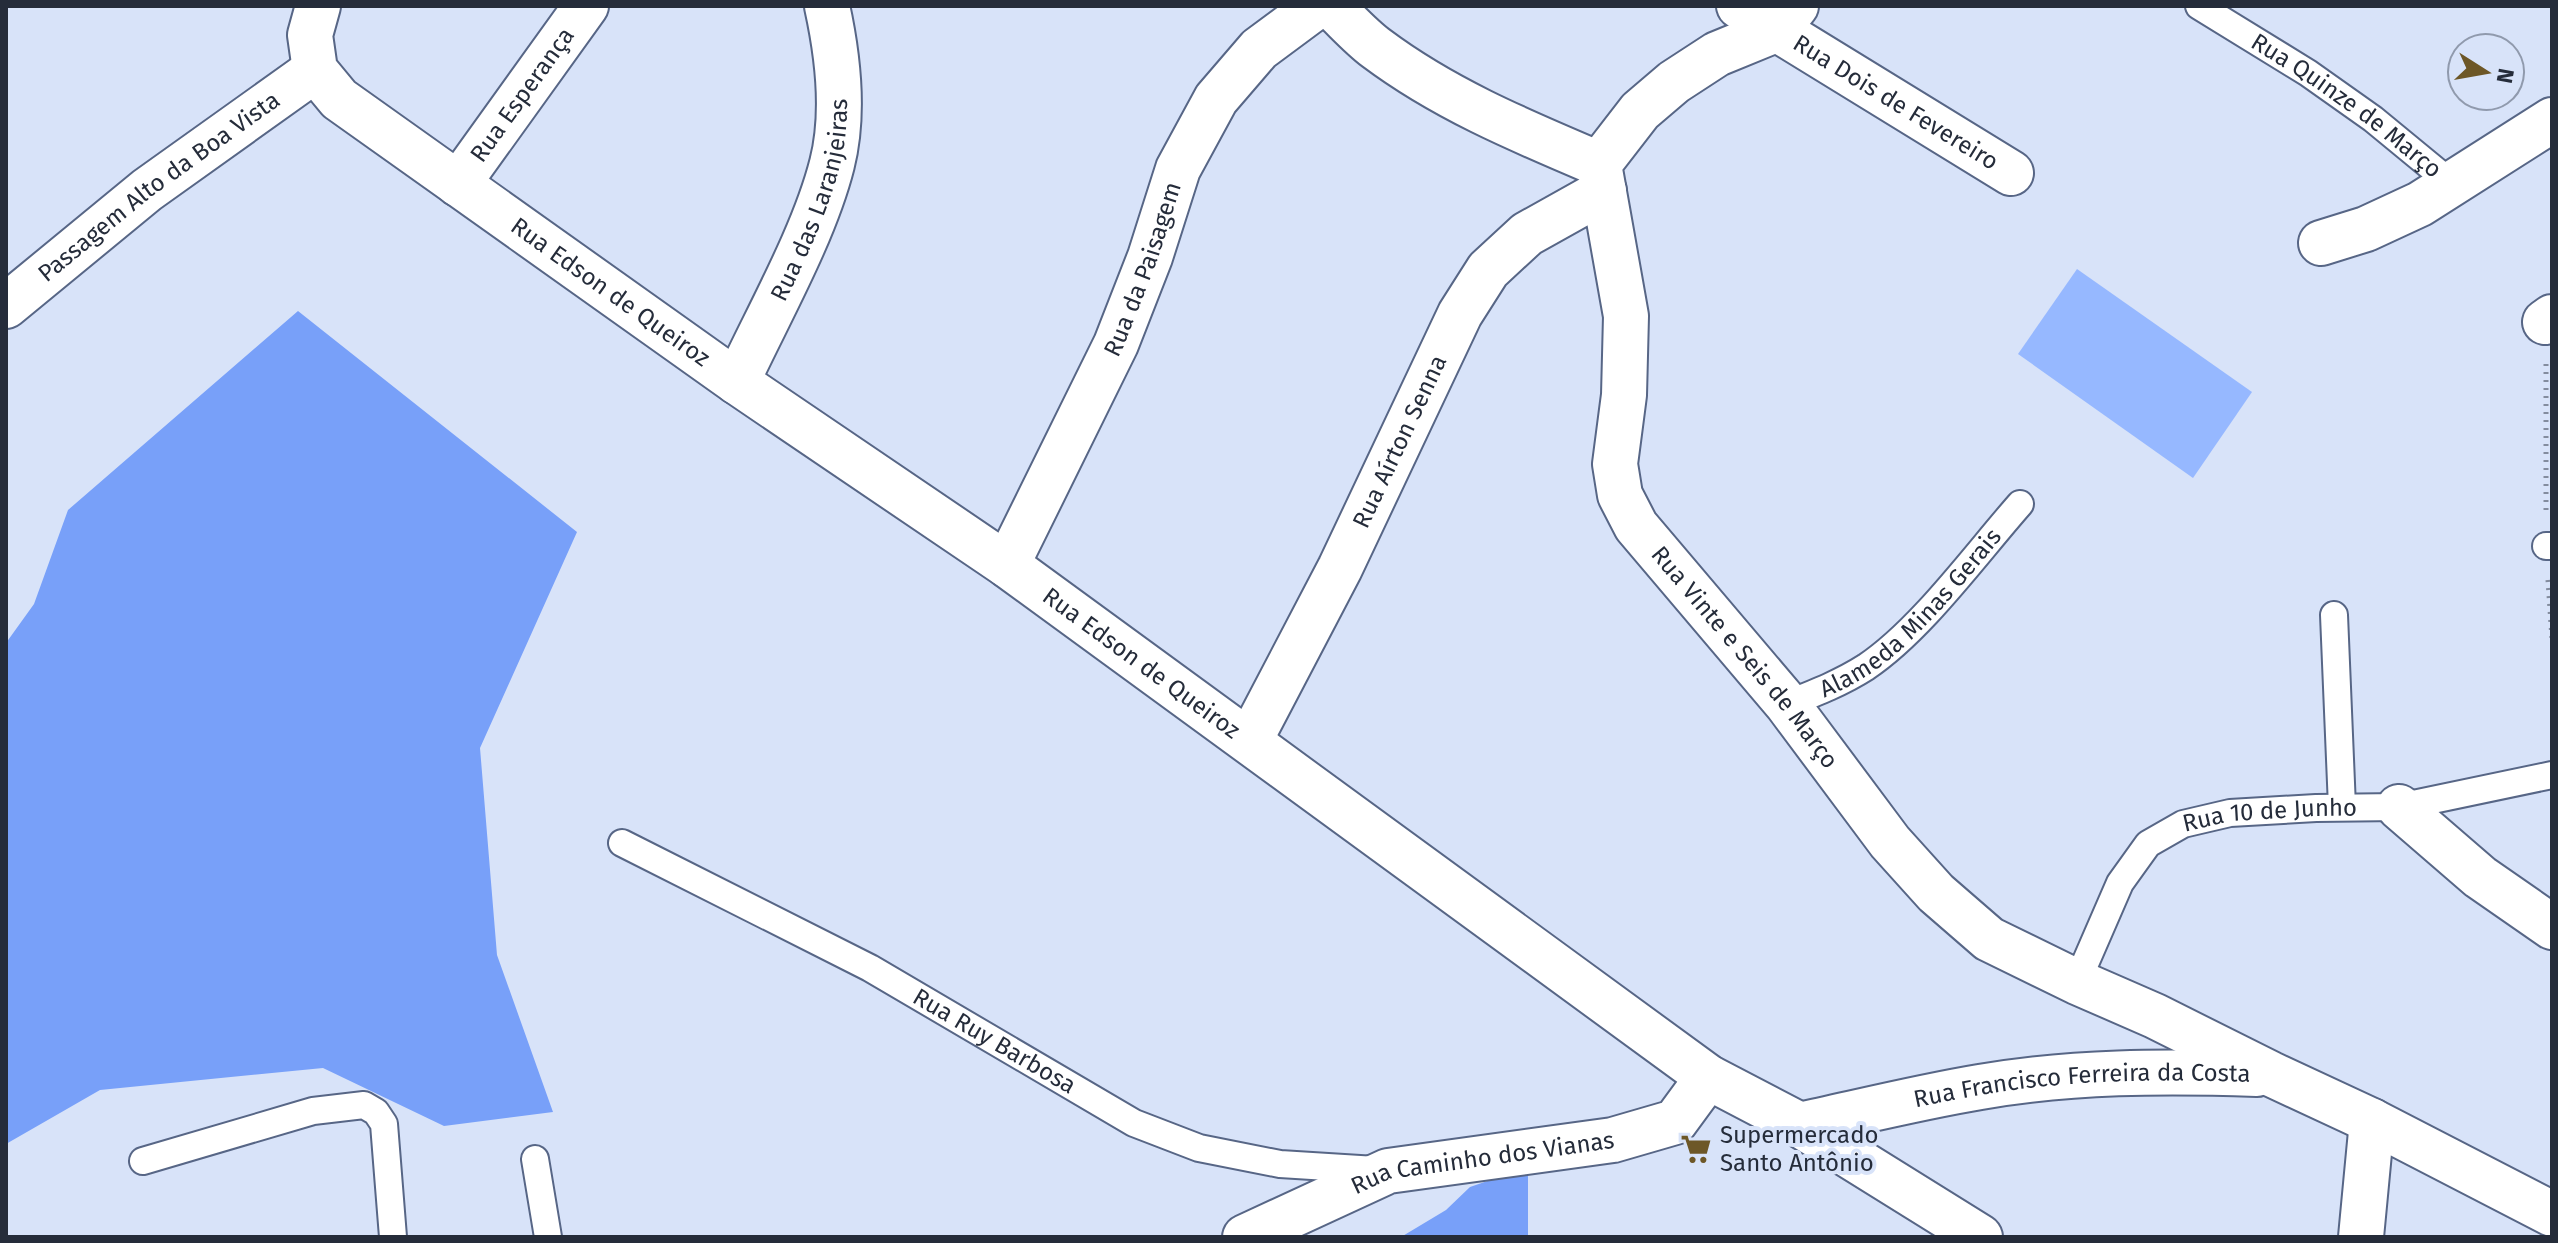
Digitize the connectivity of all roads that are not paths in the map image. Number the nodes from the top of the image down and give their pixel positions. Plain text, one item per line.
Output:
1 (318, 6) edge
2 (586, 6) edge
3 (827, 6) edge
4 (1317, 6) edge
5 (1331, 6) edge
6 (1739, 6) edge
7 (2199, 6) edge
8 (1787, 18) edge
9 (315, 70) junction
10 (2552, 120) edge
11 (2011, 173) dead end
12 (1601, 178) junction
13 (458, 184) junction
14 (2452, 184) junction
15 (2321, 243) dead end
16 (6, 306) edge
17 (737, 382) junction
18 (2020, 504) dead end
19 (1007, 565) junction
20 (2334, 615) dead end
21 (1787, 704) junction
22 (1250, 740) junction
23 (2552, 775) edge
24 (2342, 807) junction
25 (2399, 807) junction
26 (622, 843) dead end
27 (2552, 927) edge
28 (2077, 982) junction
29 (2271, 1074) junction
30 (1708, 1077) junction
31 (2372, 1121) junction
32 (1800, 1125) junction
33 (535, 1159) dead end
34 (143, 1161) dead end
35 (1388, 1171) junction
36 (2552, 1214) edge
37 (393, 1237) edge
38 (548, 1237) edge
39 (1245, 1237) edge
40 (1980, 1237) edge
41 (2361, 1237) edge

1 - 9 street
2 - 13 street, Rua Esperança
3 - 17 street, Rua das Laranjeiras
4 - 19 street, Rua da Paisagem
5 - 12 street
6 - 8 street, Rua Dois de Fevereiro
7 - 14 lane, Rua Quinze de Março
8 - 11 street, Rua Dois de Fevereiro
8 - 12 street
9 - 13 street, Rua Edson de Queiroz
9 - 16 street, Passagem Alto da Boa Vista
10 - 14 street
12 - 21 street, Rua Vinte e Seis de Março
12 - 22 street, Rua Aírton Senna
13 - 17 street, Rua Edson de Queiroz
14 - 15 street
17 - 19 street, Rua Edson de Queiroz
18 - 21 lane, Alameda Minas Gerais
19 - 22 street, Rua Edson de Queiroz
20 - 24 lane
21 - 28 street, Rua Vinte e Seis de Março
22 - 30 street, Rua Edson de Queiroz
23 - 25 lane, Rua 10 de Junho
24 - 25 lane, Rua 10 de Junho
24 - 28 lane, Rua 10 de Junho
25 - 27 street
26 - 35 lane, Rua Ruy Barbosa
28 - 29 street, Rua Vinte e Seis de Março
29 - 31 street, Rua Vinte e Seis de Março
29 - 32 street, Rua Francisco Ferreira da Costa
30 - 32 street, Rua Edson de Queiroz
30 - 35 street, Rua Caminho dos Vianas
31 - 36 street, Rua Vinte e Seis de Março
31 - 41 street
32 - 40 street, Rua Edson de Queiroz
33 - 38 lane
34 - 37 lane
35 - 39 street, Rua Caminho dos Vianas

